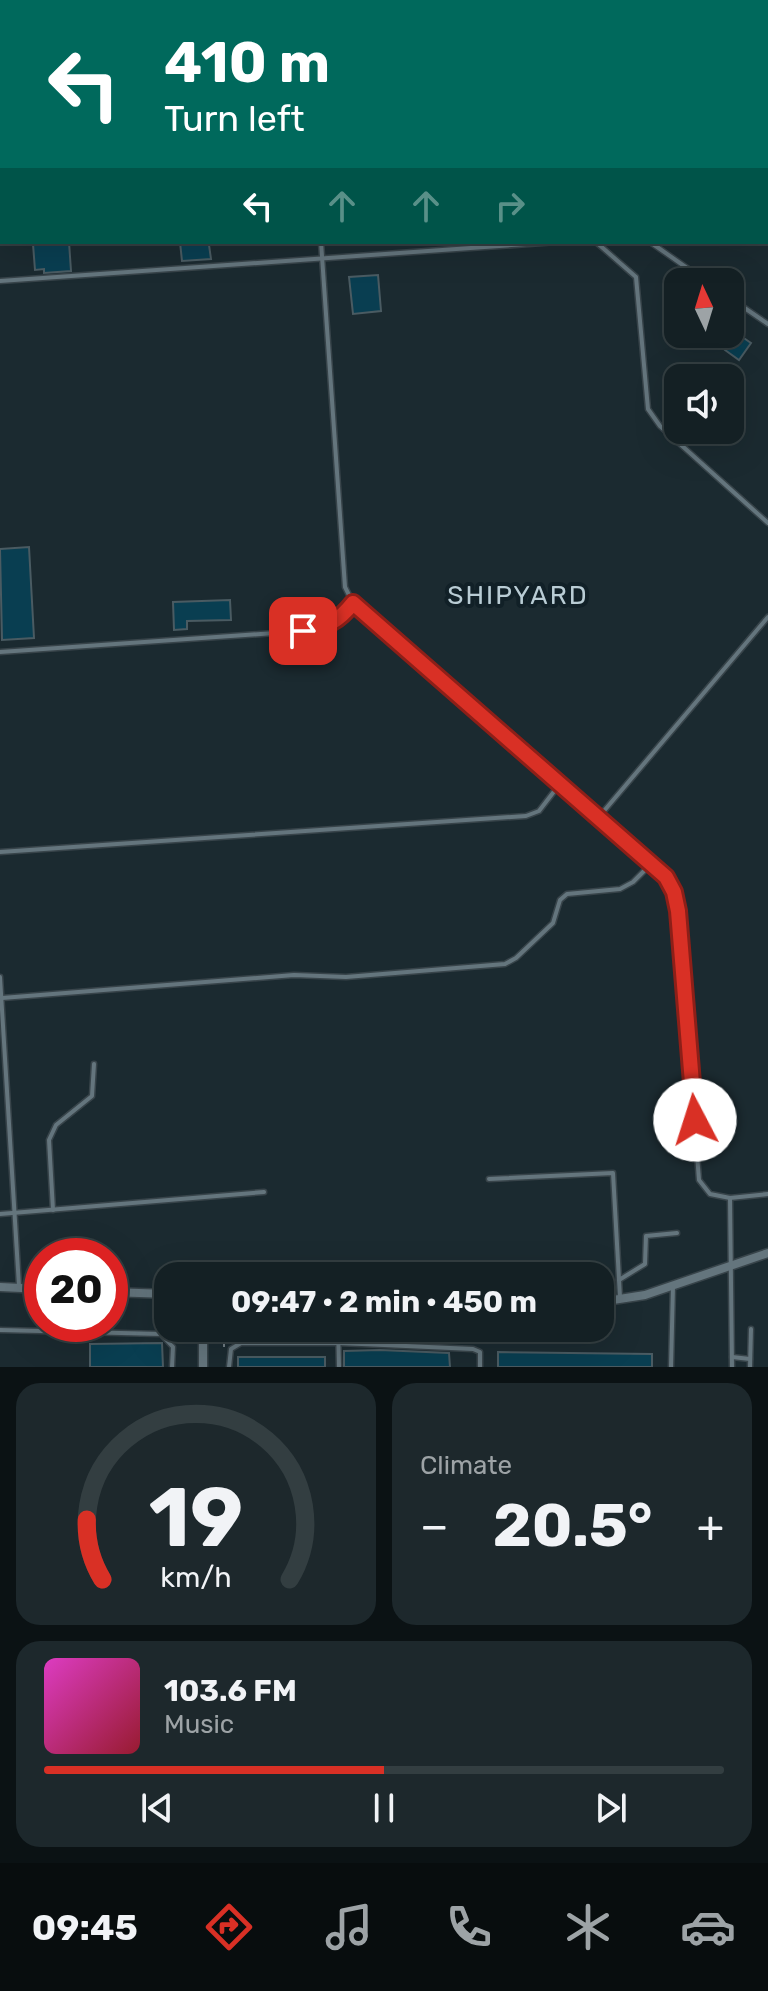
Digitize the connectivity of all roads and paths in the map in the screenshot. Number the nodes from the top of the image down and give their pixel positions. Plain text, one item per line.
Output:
1 (321, 244) edge
2 (529, 244) edge
3 (598, 244) edge
4 (653, 244) edge
5 (323, 259) junction
6 (687, 268) edge
7 (0, 281) edge
8 (744, 308) edge
9 (768, 324) edge
10 (768, 523) edge
11 (353, 603) junction
12 (768, 617) edge
13 (0, 652) edge
14 (560, 784) junction
15 (598, 818) junction
16 (0, 852) edge
17 (651, 864) junction
18 (0, 977) edge
19 (2, 998) edge
20 (94, 1064) dead end
21 (489, 1179) dead end
22 (264, 1192) dead end
23 (768, 1194) edge
24 (730, 1198) junction
25 (53, 1210) junction
26 (0, 1214) edge
27 (15, 1214) junction
28 (677, 1233) dead end
29 (768, 1253) edge
30 (732, 1268) junction
31 (619, 1280) junction
32 (673, 1286) junction
33 (0, 1287) edge
34 (20, 1288) junction
35 (24, 1288) edge
36 (128, 1293) edge
37 (154, 1294) edge
38 (620, 1299) junction
39 (614, 1300) edge
40 (751, 1329) dead end
41 (0, 1330) edge
42 (203, 1342) edge
43 (339, 1343) junction
44 (732, 1357) junction
45 (750, 1359) junction
46 (172, 1367) edge
47 (203, 1367) edge
48 (229, 1367) edge
49 (339, 1367) edge
50 (480, 1367) edge
51 (671, 1367) edge
52 (732, 1367) edge
53 (750, 1367) edge

1 - 5 lane
2 - 5 lane
3 - 10 lane
4 - 6 lane
5 - 7 lane
5 - 11 lane
8 - 9 lane
11 - 13 lane
11 - 14 lane
12 - 15 lane
14 - 15 lane
14 - 16 lane
15 - 17 lane
17 - 19 lane
17 - 24 lane
18 - 19 lane
19 - 27 lane
20 - 25 lane
21 - 31 lane
22 - 25 lane
23 - 24 lane
24 - 30 lane
25 - 27 lane
26 - 27 lane
27 - 34 lane
28 - 31 lane
29 - 30 street
30 - 32 street
30 - 44 lane
31 - 38 lane
32 - 38 street
32 - 51 lane
33 - 34 street
34 - 35 street
36 - 37 street
38 - 39 street
40 - 45 lane
41 - 46 lane
42 - 47 street
43 - 48 lane
43 - 49 lane
43 - 50 lane
44 - 45 lane
44 - 52 lane
45 - 53 lane

